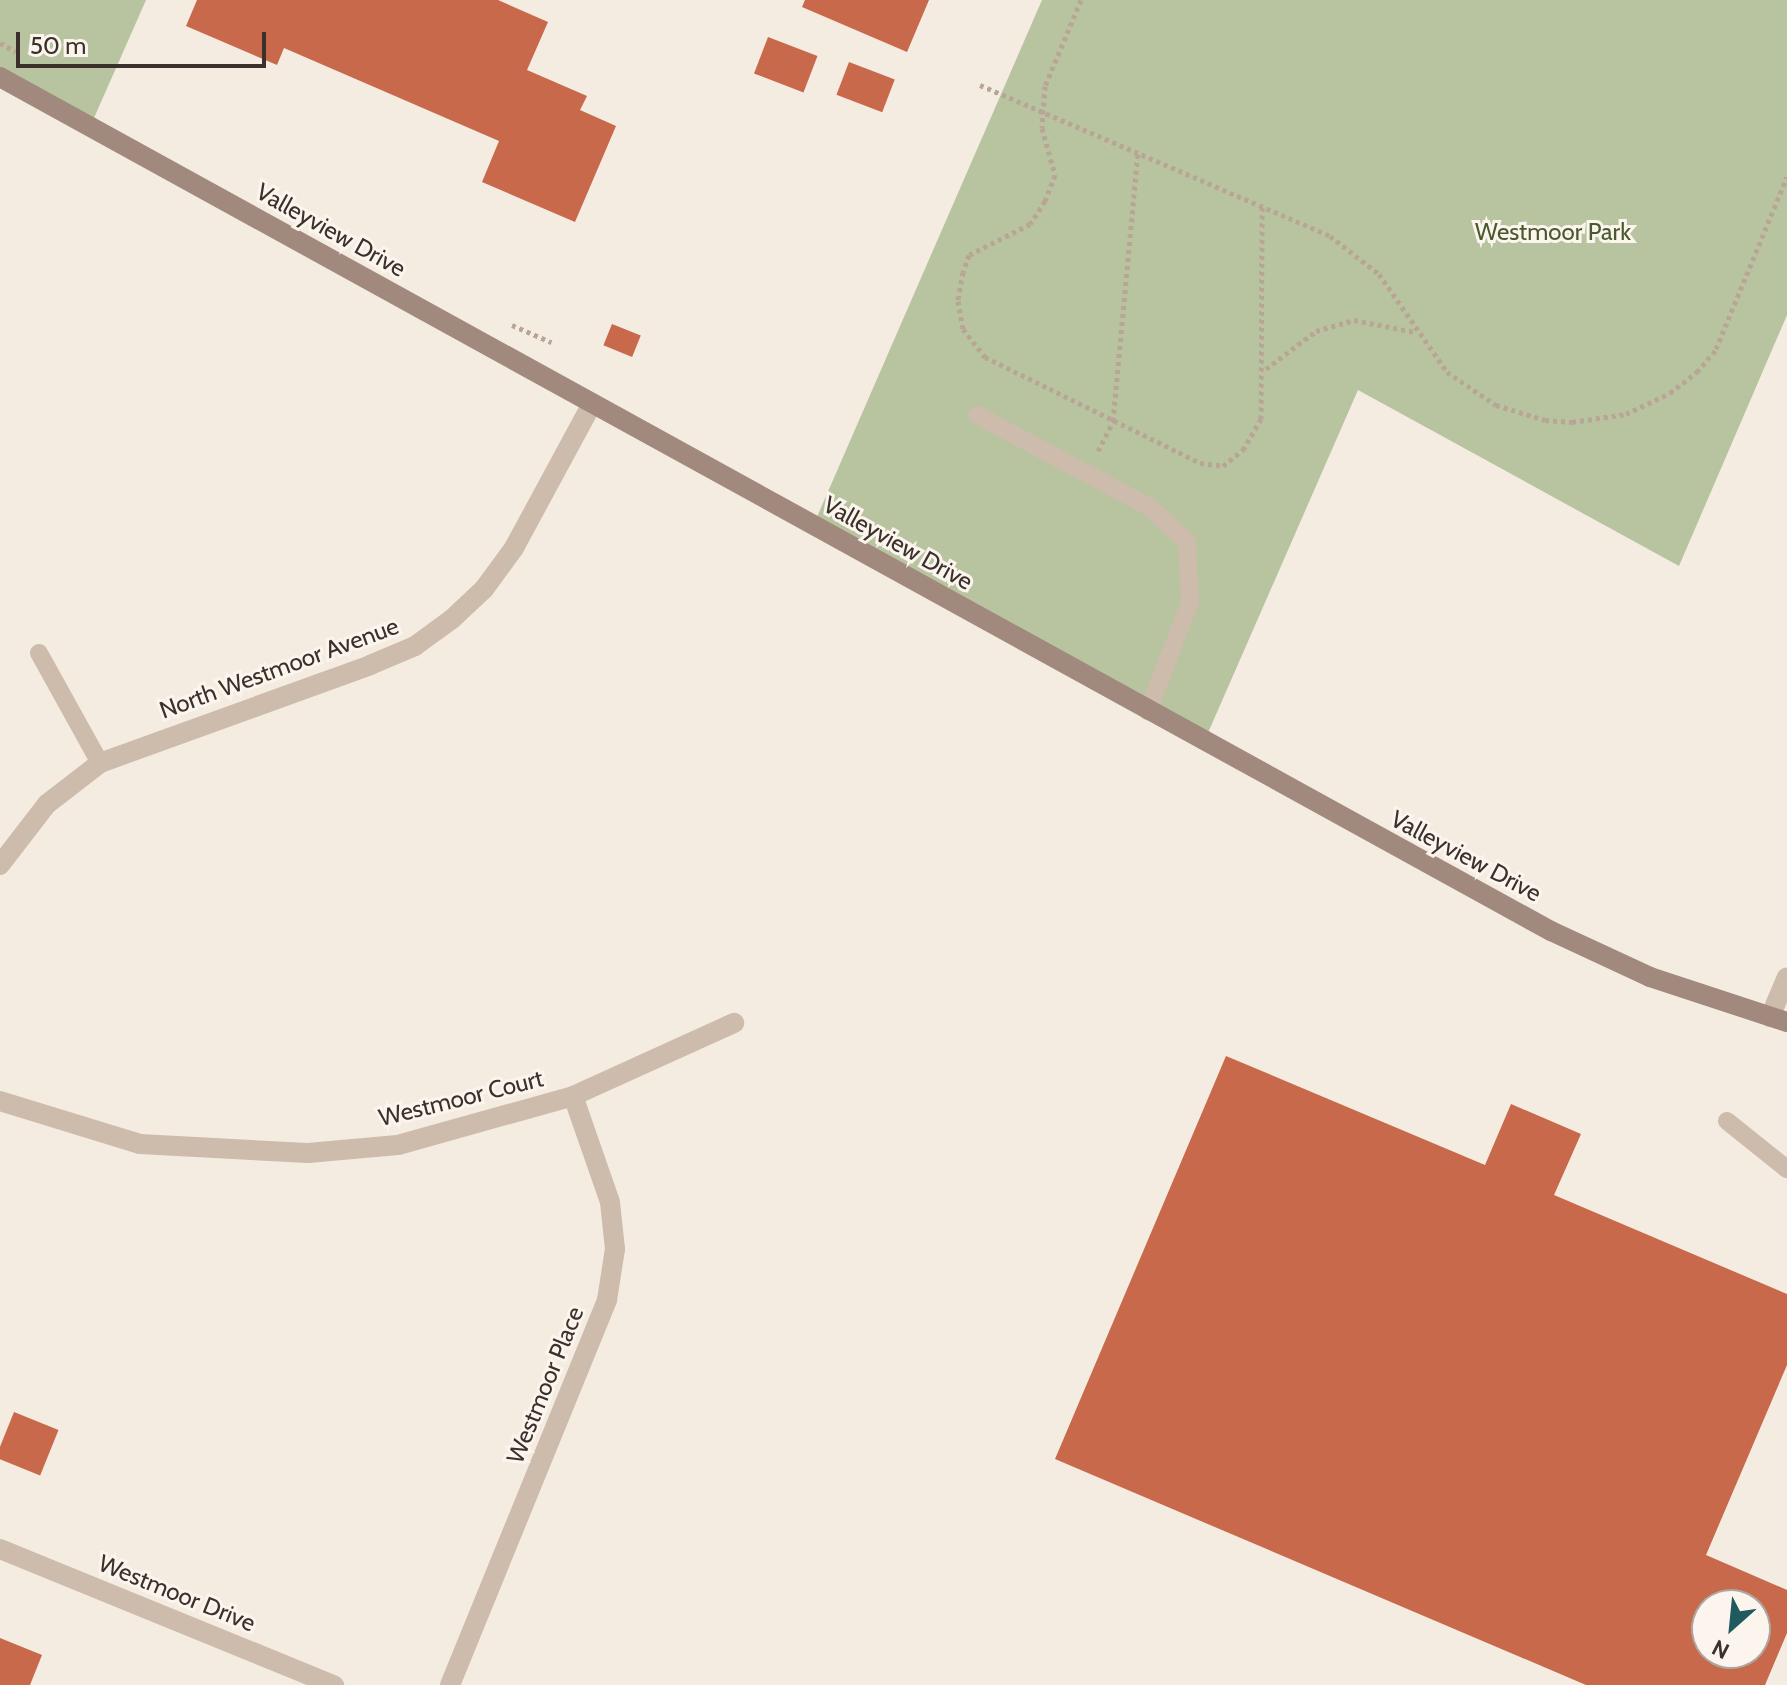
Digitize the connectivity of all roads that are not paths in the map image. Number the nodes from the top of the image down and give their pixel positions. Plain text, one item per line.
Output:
1 (0, 77) edge
2 (592, 404) junction
3 (977, 415) dead end
4 (39, 653) dead end
5 (1148, 711) junction
6 (100, 763) junction
7 (0, 865) edge
8 (1787, 977) edge
9 (1779, 1019) edge
10 (734, 1023) dead end
11 (573, 1096) junction
12 (0, 1101) edge
13 (1727, 1121) dead end
14 (1787, 1169) edge
15 (0, 1549) edge
16 (334, 1685) edge
17 (450, 1685) edge

1 - 2 street, Valleyview Drive
2 - 5 street, Valleyview Drive
2 - 6 street, North Westmoor Avenue
3 - 5 lane
4 - 6 lane
5 - 9 street, Valleyview Drive
6 - 7 street, North Westmoor Avenue
8 - 9 street
10 - 11 street, Westmoor Court
11 - 12 street, Westmoor Court
11 - 17 street, Westmoor Place
13 - 14 lane
15 - 16 street, Westmoor Drive

